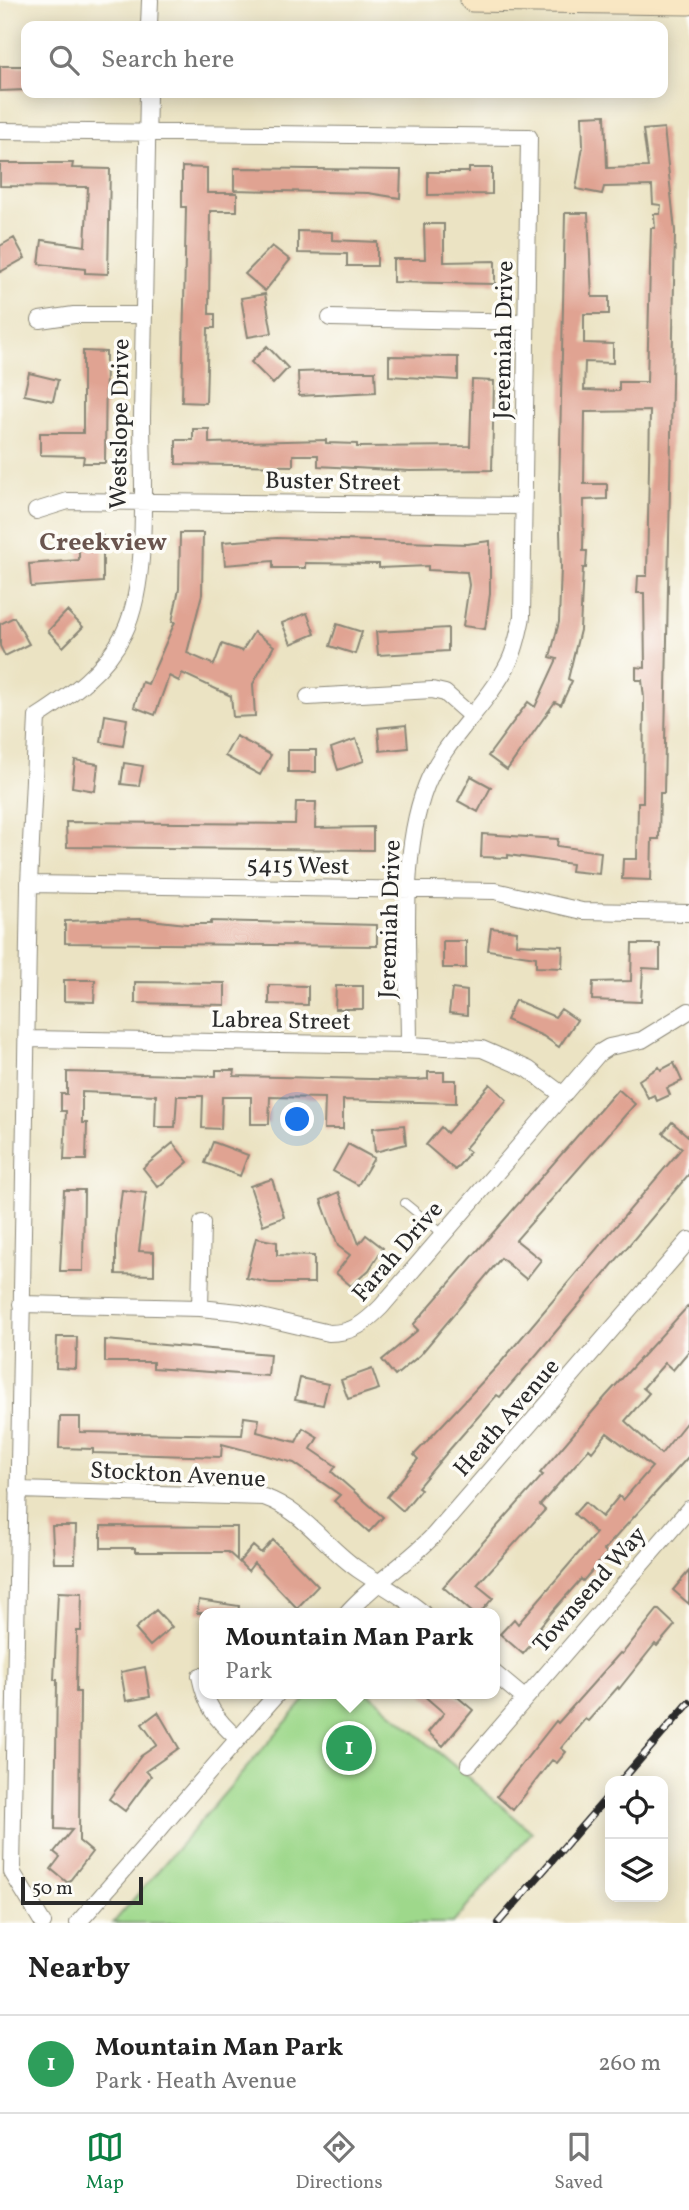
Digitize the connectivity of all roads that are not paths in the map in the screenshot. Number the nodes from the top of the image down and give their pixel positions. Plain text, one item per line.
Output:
1 (150, 0) edge
2 (472, 0) edge
3 (689, 3) edge
4 (149, 21) edge
5 (148, 98) edge
6 (0, 131) edge
7 (147, 132) junction
8 (143, 315) junction
9 (330, 318) dead end
10 (40, 320) dead end
11 (526, 322) junction
12 (142, 501) junction
13 (523, 506) junction
14 (36, 511) dead end
15 (308, 698) dead end
16 (470, 715) junction
17 (29, 884) junction
18 (409, 890) junction
19 (689, 914) edge
20 (689, 1011) edge
21 (27, 1039) junction
22 (409, 1045) junction
23 (564, 1095) junction
24 (404, 1203) dead end
25 (202, 1223) dead end
26 (443, 1234) junction
27 (689, 1240) edge
28 (21, 1304) junction
29 (200, 1308) junction
30 (18, 1490) junction
31 (689, 1509) edge
32 (381, 1581) junction
33 (352, 1608) edge
34 (416, 1608) edge
35 (8, 1670) edge
36 (500, 1678) edge
37 (524, 1698) junction
38 (205, 1699) edge
39 (273, 1699) edge
40 (238, 1739) junction
41 (469, 1764) dead end
42 (43, 1923) edge
43 (78, 1923) edge

1 - 4 street
2 - 3 main road
5 - 7 street, Westslope Drive
6 - 7 street, Jeremiah Drive
7 - 8 street, Westslope Drive
7 - 11 street, Jeremiah Drive
8 - 10 street
8 - 12 street, Westslope Drive
9 - 11 street
11 - 13 street, Jeremiah Drive
12 - 13 street, Buster Street
12 - 14 street, Buster Street
12 - 17 street, Westslope Drive
13 - 16 street, Jeremiah Drive
15 - 16 street
16 - 18 street, Jeremiah Drive
17 - 18 street, 5415 West
17 - 21 street, Westslope Drive
18 - 19 street, 5415 West
18 - 22 street, Jeremiah Drive
20 - 23 street, Farah Drive
21 - 22 street, Labrea Street
21 - 28 street, Westslope Drive
22 - 23 street, Labrea Street
23 - 26 street, Farah Drive
24 - 26 lane
25 - 29 street
26 - 29 street, Farah Drive
27 - 32 street, Heath Avenue
28 - 29 street, Farah Drive
28 - 30 street, Westslope Drive
30 - 32 street, Stockton Avenue
30 - 35 street, Westslope Drive
31 - 37 street, Townsend Way
32 - 33 street, Heath Avenue
32 - 34 street, Stockton Avenue
35 - 42 street, Westslope Drive
36 - 37 street
37 - 41 street, Townsend Way
38 - 40 street
39 - 40 street
40 - 43 street

